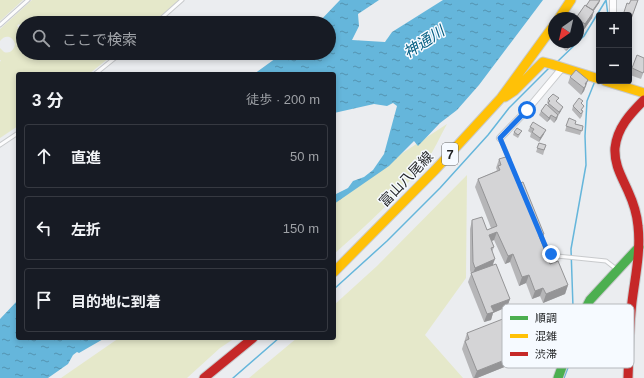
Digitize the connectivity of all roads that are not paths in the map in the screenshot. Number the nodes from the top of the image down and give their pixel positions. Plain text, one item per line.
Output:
1 (28, 0) edge
2 (182, 0) edge
3 (571, 0) edge
4 (613, 0) edge
5 (563, 12) edge
6 (613, 12) edge
7 (164, 16) edge
8 (0, 25) edge
9 (548, 33) edge
10 (112, 60) edge
11 (556, 65) junction
12 (97, 72) edge
13 (596, 78) edge
14 (615, 84) edge
15 (644, 93) edge
16 (501, 98) junction
17 (644, 100) edge
18 (16, 134) edge
19 (500, 138) joint
20 (0, 145) edge
21 (512, 166) edge
22 (538, 230) edge
23 (641, 245) edge
24 (617, 269) junction
25 (336, 270) edge
26 (588, 304) edge
27 (632, 304) edge
28 (251, 340) edge
29 (562, 368) edge
30 (628, 368) edge
31 (204, 378) edge
32 (558, 378) edge
33 (628, 378) edge

1 - 8 lane
2 - 7 lane
3 - 5 main road
4 - 6 street
9 - 16 main road, 富山八尾線 / 7
10 - 12 lane
11 - 13 main road
11 - 16 main road
11 - 19 street
14 - 15 main road
16 - 25 main road, 富山八尾線 / 7
17 - 23 main road
18 - 20 lane
19 - 21 lane
22 - 24 lane
23 - 24 main road
23 - 27 main road
24 - 26 main road
28 - 31 main road
29 - 32 main road
30 - 33 main road

